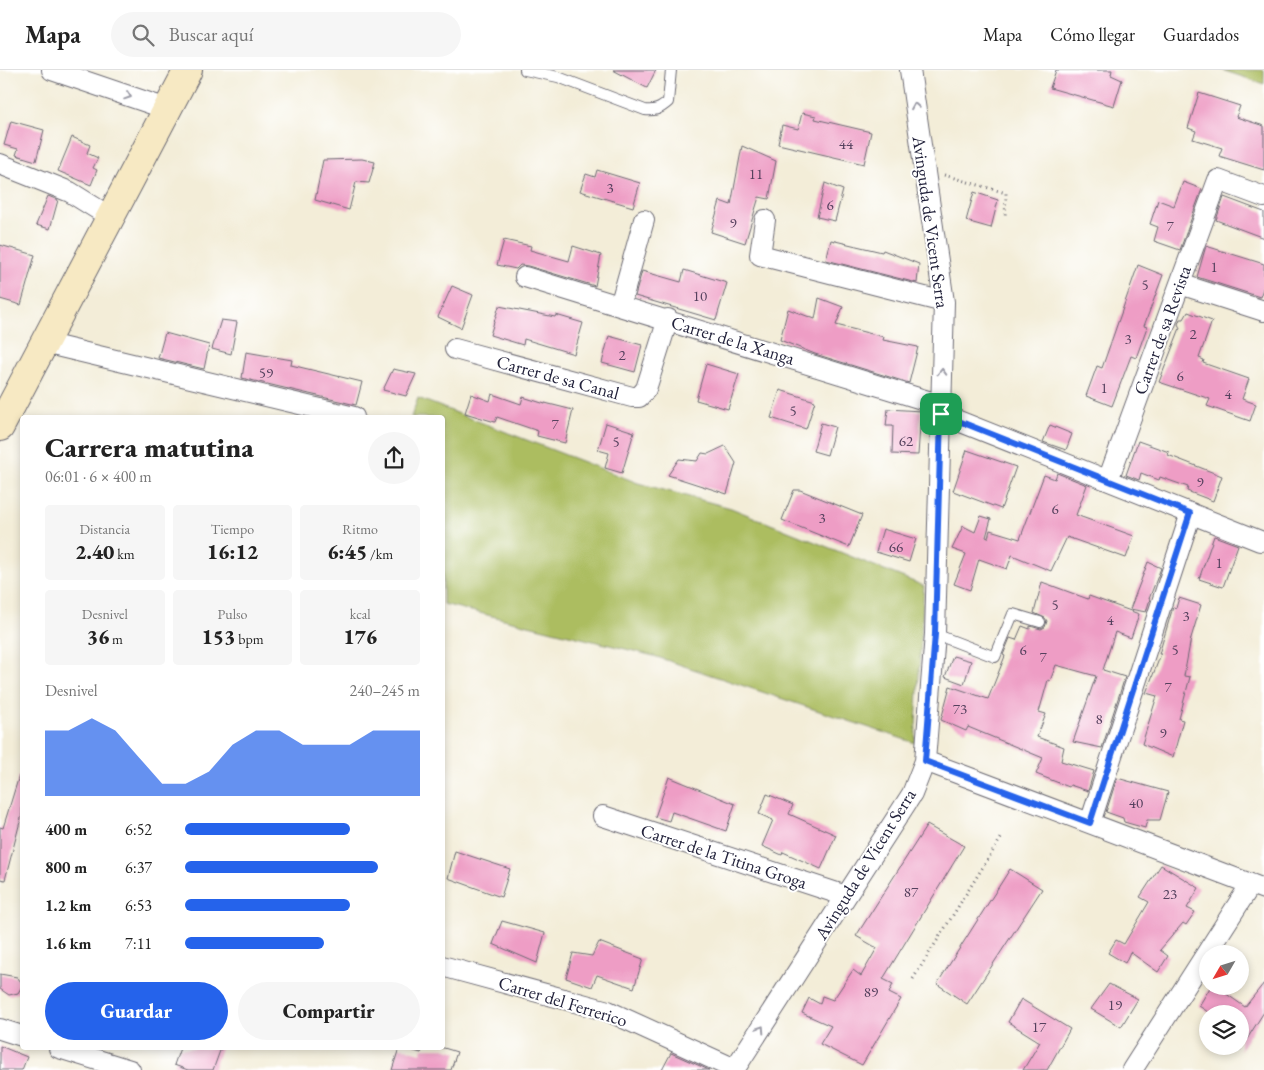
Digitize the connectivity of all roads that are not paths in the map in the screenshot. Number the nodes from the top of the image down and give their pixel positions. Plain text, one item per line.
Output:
1 (52, 70) edge
2 (188, 70) edge
3 (525, 70) edge
4 (671, 70) edge
5 (910, 70) edge
6 (167, 109) junction
7 (0, 164) edge
8 (1264, 197) edge
9 (110, 217) junction
10 (644, 220) dead end
11 (765, 220) dead end
12 (525, 276) dead end
13 (1180, 284) junction
14 (944, 302) junction
15 (620, 306) junction
16 (1264, 311) edge
17 (668, 319) junction
18 (44, 343) junction
19 (455, 349) dead end
20 (941, 410) junction
21 (4, 412) edge
22 (346, 415) edge
23 (1108, 480) junction
24 (1190, 513) junction
25 (1260, 541) dead end
26 (1040, 622) dead end
27 (935, 634) junction
28 (925, 761) junction
29 (603, 816) dead end
30 (1090, 823) junction
31 (1258, 886) edge
32 (846, 896) junction
33 (445, 967) edge
34 (0, 1029) edge
35 (20, 1035) edge
36 (65, 1050) edge
37 (130, 1070) edge
38 (735, 1070) edge
39 (1132, 1070) edge

1 -> 6 street
2 - 6 street
3 - 4 lane
14 -> 5 street, Avinguda de Vicent Serra
6 - 9 street
7 - 9 street
8 - 13 street, Carrer de sa Revista
9 - 18 street
10 - 15 street
11 - 14 street
12 - 15 street, Carrer de la Xanga
13 - 16 street
13 - 23 street, Carrer de sa Revista
20 -> 14 street, Avinguda de Vicent Serra
15 - 17 street, Carrer de la Xanga
17 - 19 street, Carrer de sa Canal
17 - 20 street, Carrer de la Xanga
18 - 21 street
18 - 22 street
20 - 23 street, Carrer de la Xanga
20 - 27 street, Avinguda de Vicent Serra
23 - 24 street, Carrer de la Xanga
24 - 25 street, Carrer de la Xanga
24 - 30 street
26 - 27 lane
27 - 28 street, Avinguda de Vicent Serra
28 - 30 street
28 - 32 street, Avinguda de Vicent Serra
29 - 32 street, Carrer de la Titina Groga
30 - 31 street
31 - 39 street
38 -> 32 street, Avinguda de Vicent Serra
33 - 38 street, Carrer del Ferrerico
34 - 35 street
36 - 37 street

